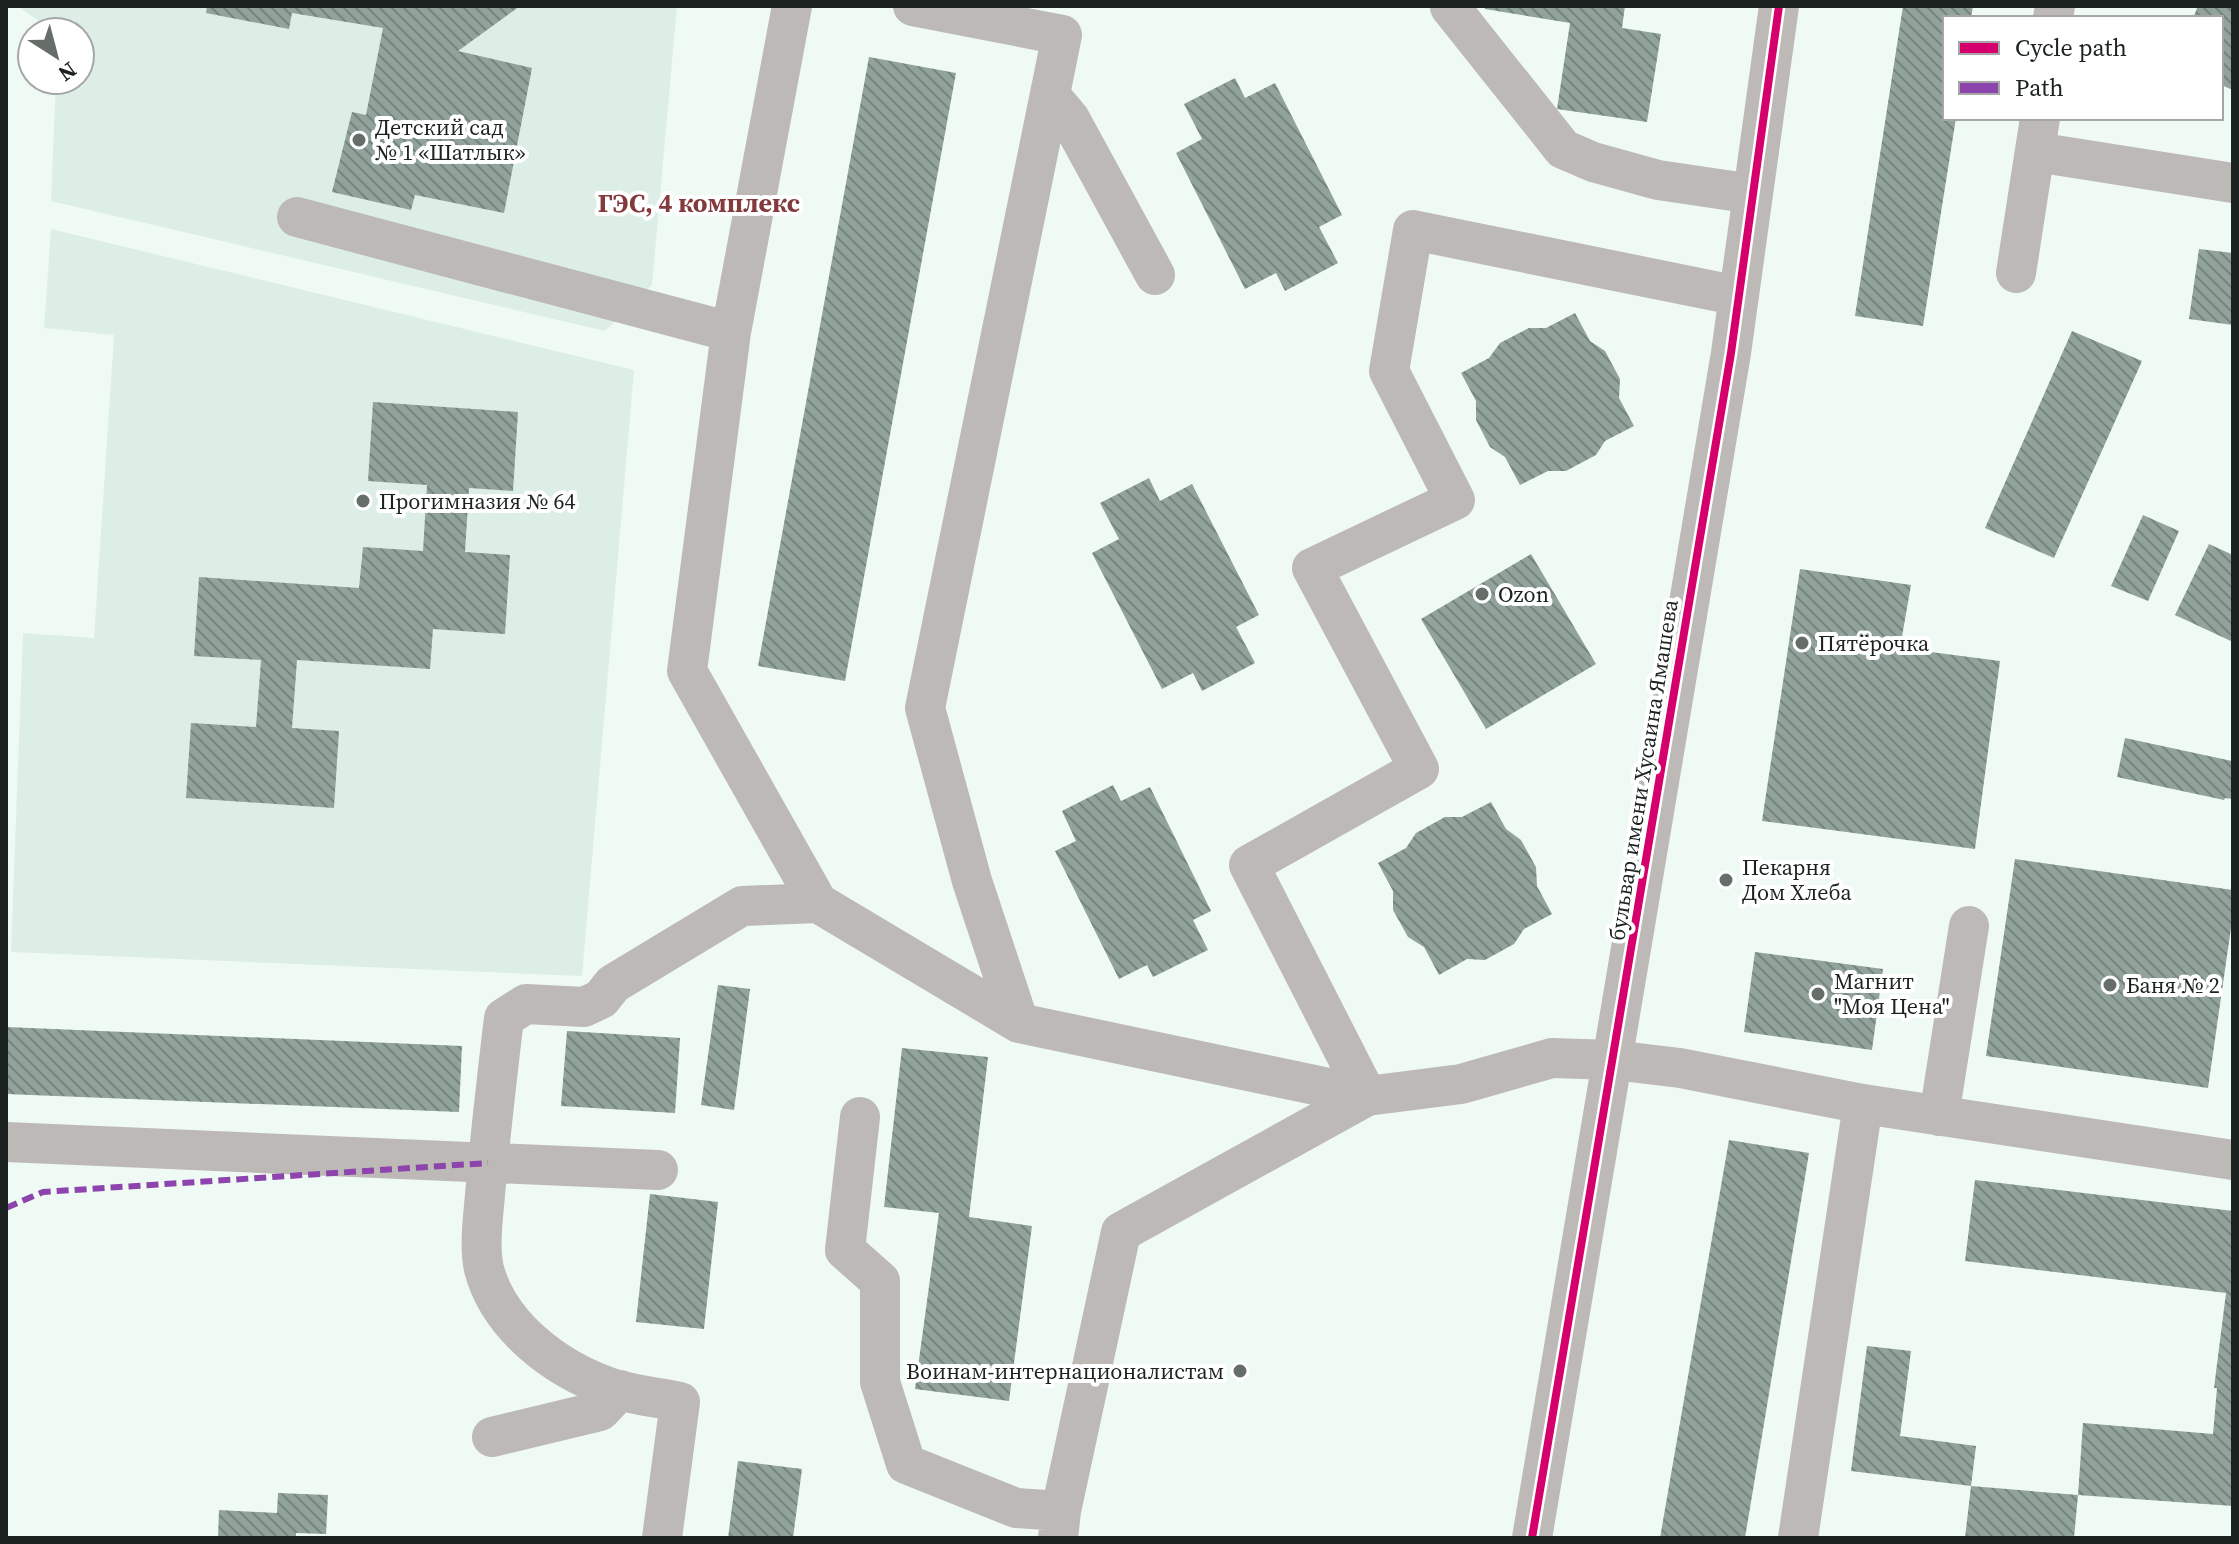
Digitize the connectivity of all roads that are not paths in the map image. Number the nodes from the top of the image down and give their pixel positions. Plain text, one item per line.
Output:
1 (792, 6) edge
2 (913, 6) edge
3 (1779, 6) edge
4 (1450, 7) edge
5 (1065, 21) edge
6 (1050, 95) junction
7 (2038, 135) edge
8 (2233, 183) edge
9 (1753, 194) junction
10 (297, 217) dead end
11 (2016, 273) dead end
12 (1155, 275) dead end
13 (1739, 296) junction
14 (731, 332) junction
15 (818, 903) junction
16 (1969, 926) dead end
17 (1019, 1023) junction
18 (1613, 1060) junction
19 (1367, 1096) junction
20 (1863, 1104) junction
21 (1939, 1116) junction
22 (860, 1117) dead end
23 (6, 1142) edge
24 (2233, 1160) edge
25 (488, 1163) junction
26 (658, 1170) dead end
27 (620, 1390) junction
28 (492, 1437) dead end
29 (1059, 1525) edge
30 (662, 1538) edge
31 (1532, 1538) edge
32 (1798, 1538) edge

1 - 14 street
2 - 5 street
3 - 9 street, бульвар имени Хусаина Ямашева
4 - 9 street
5 - 6 street
6 - 12 street
6 - 17 street
7 - 8 street
7 - 11 street
9 - 13 street, бульвар имени Хусаина Ямашева
10 - 14 street
13 - 18 street, бульвар имени Хусаина Ямашева
13 - 19 street
14 - 15 street
15 - 17 street
15 - 25 street
16 - 21 street
17 - 19 street
18 - 19 street
18 - 20 street
18 - 31 street, бульвар имени Хусаина Ямашева
19 - 29 street
20 - 21 street
20 - 32 street
21 - 24 street
22 - 29 street
23 - 25 street
25 - 26 street
25 - 27 street
27 - 28 street
27 - 30 street

